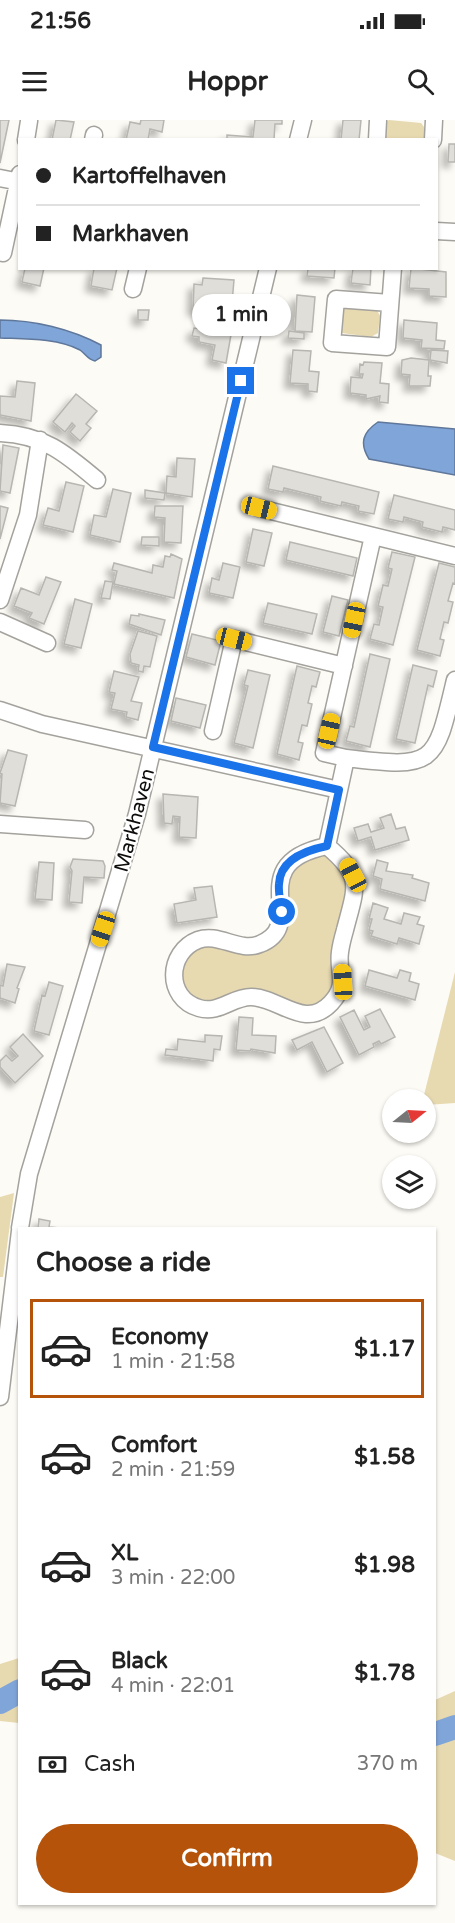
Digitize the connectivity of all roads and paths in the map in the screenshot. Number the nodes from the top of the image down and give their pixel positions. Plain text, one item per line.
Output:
1 (303, 120) edge
2 (378, 120) edge
3 (434, 120) edge
4 (29, 121) edge
5 (26, 138) edge
6 (298, 138) edge
7 (377, 138) edge
8 (433, 138) edge
9 (0, 178) edge
10 (18, 179) edge
11 (18, 184) edge
12 (438, 231) edge
13 (455, 232) edge
14 (3, 253) dead end
15 (138, 270) edge
16 (268, 270) edge
17 (393, 270) edge
18 (134, 289) dead end
19 (390, 303) dead end
20 (0, 433) edge
21 (40, 440) junction
22 (97, 480) dead end
23 (259, 508) dead end
24 (372, 536) junction
25 (455, 556) edge
26 (0, 600) edge
27 (0, 622) edge
28 (47, 644) dead end
29 (344, 666) junction
30 (455, 680) edge
31 (0, 710) edge
32 (213, 731) dead end
33 (153, 747) junction
34 (346, 758) junction
35 (339, 790) junction
36 (0, 824) edge
37 (85, 830) dead end
38 (327, 846) junction
39 (20, 1227) edge
40 (18, 1247) edge
41 (0, 1397) edge

1 - 6 street
2 - 7 street
3 - 8 street
4 - 5 street
9 - 10 street
11 - 14 street
12 - 13 street
15 - 18 street
16 - 33 street, Markhaven
17 - 19 street
20 - 21 street
21 - 22 street
21 - 26 street
23 - 24 street
24 - 25 street
24 - 29 street
27 - 28 street
29 - 32 street
29 - 34 street
30 - 34 street
31 - 33 street
33 - 35 street
33 - 39 street, Markhaven
34 - 35 street
35 - 38 street
36 - 37 street
38 - 38 street
40 - 41 street, Markhaven

